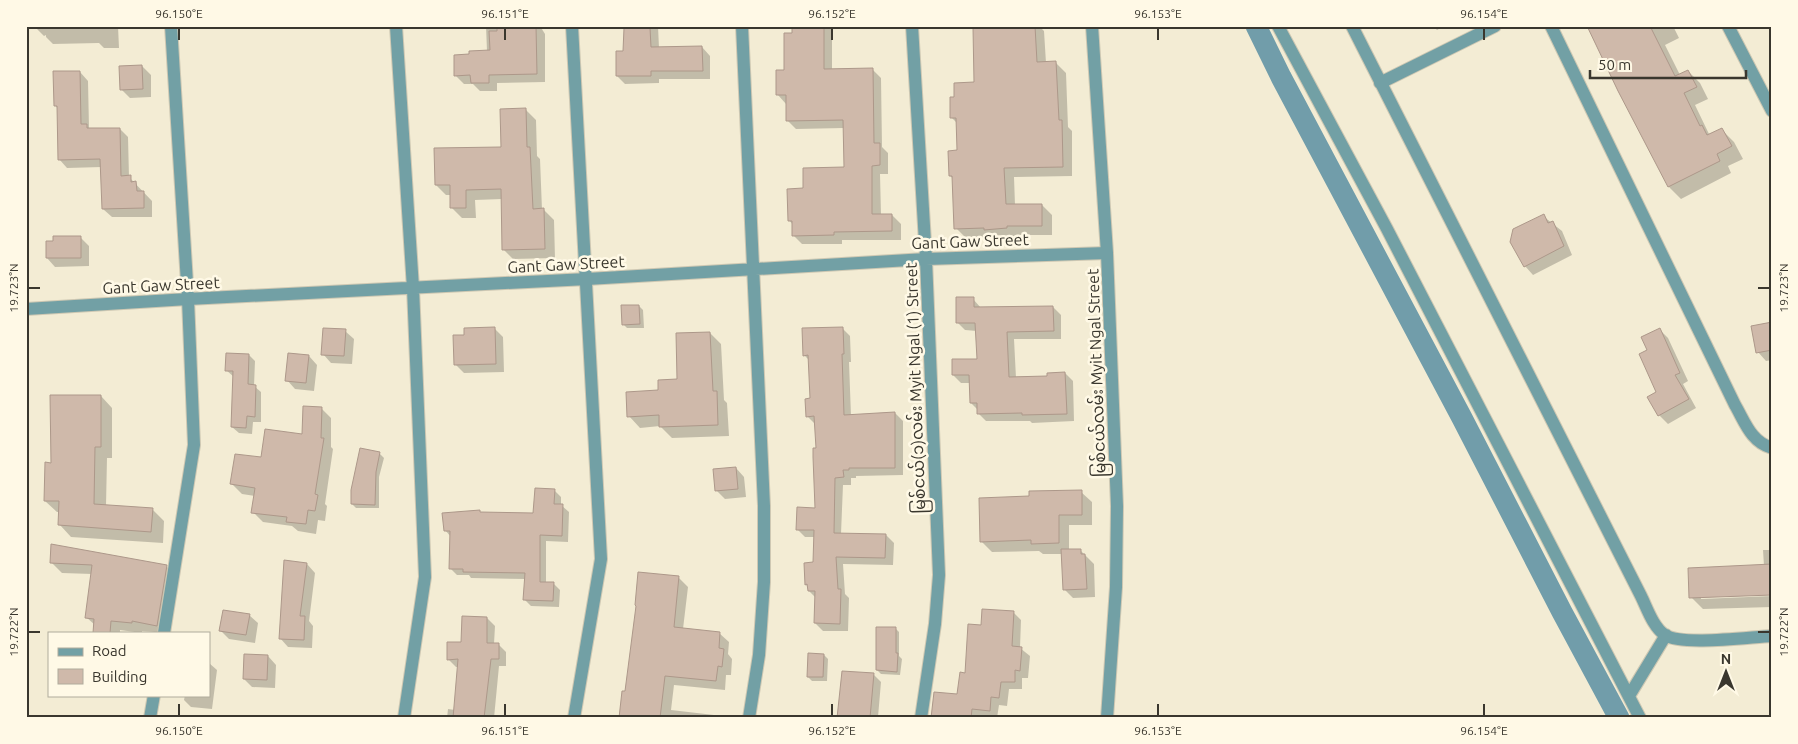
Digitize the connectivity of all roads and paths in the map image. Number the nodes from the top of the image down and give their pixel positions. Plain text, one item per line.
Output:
1 (171, 26) edge
2 (396, 26) edge
3 (572, 26) edge
4 (742, 26) edge
5 (912, 26) edge
6 (1092, 26) edge
7 (1278, 26) edge
8 (1352, 26) edge
9 (1495, 26) edge
10 (1551, 26) edge
11 (1728, 26) edge
12 (1380, 83) junction
13 (1772, 111) edge
14 (1107, 253) junction
15 (926, 259) junction
16 (754, 268) junction
17 (586, 280) junction
18 (413, 288) junction
19 (188, 299) junction
20 (26, 309) edge
21 (1772, 448) edge
22 (164, 632) edge
23 (1666, 635) junction
24 (1772, 636) edge
25 (154, 696) edge
26 (1629, 696) junction
27 (150, 718) edge
28 (404, 718) edge
29 (574, 718) edge
30 (749, 718) edge
31 (921, 718) edge
32 (1107, 718) edge
33 (1640, 718) edge

1 - 19 street
2 - 18 street
3 - 17 street
4 - 16 street
5 - 15 street, မြစ်ငယ်(၁)လမ်း Myit Ngal (1) Street
6 - 14 street, မြစ်ငယ်လမ်း Myit Ngal Street
7 - 26 street
8 - 12 street
9 - 12 street
10 - 21 street
11 - 13 street
12 - 23 street
14 - 15 street, Gant Gaw Street
14 - 32 street, မြစ်ငယ်လမ်း Myit Ngal Street
15 - 16 street, Gant Gaw Street
15 - 31 street, မြစ်ငယ်(၁)လမ်း Myit Ngal (1) Street
16 - 17 street, Gant Gaw Street
16 - 30 street
17 - 18 street, Gant Gaw Street
17 - 29 street
18 - 19 street, Gant Gaw Street
18 - 28 street
19 - 20 street, Gant Gaw Street
19 - 22 street
23 - 24 street
23 - 26 street
25 - 27 street
26 - 33 street

